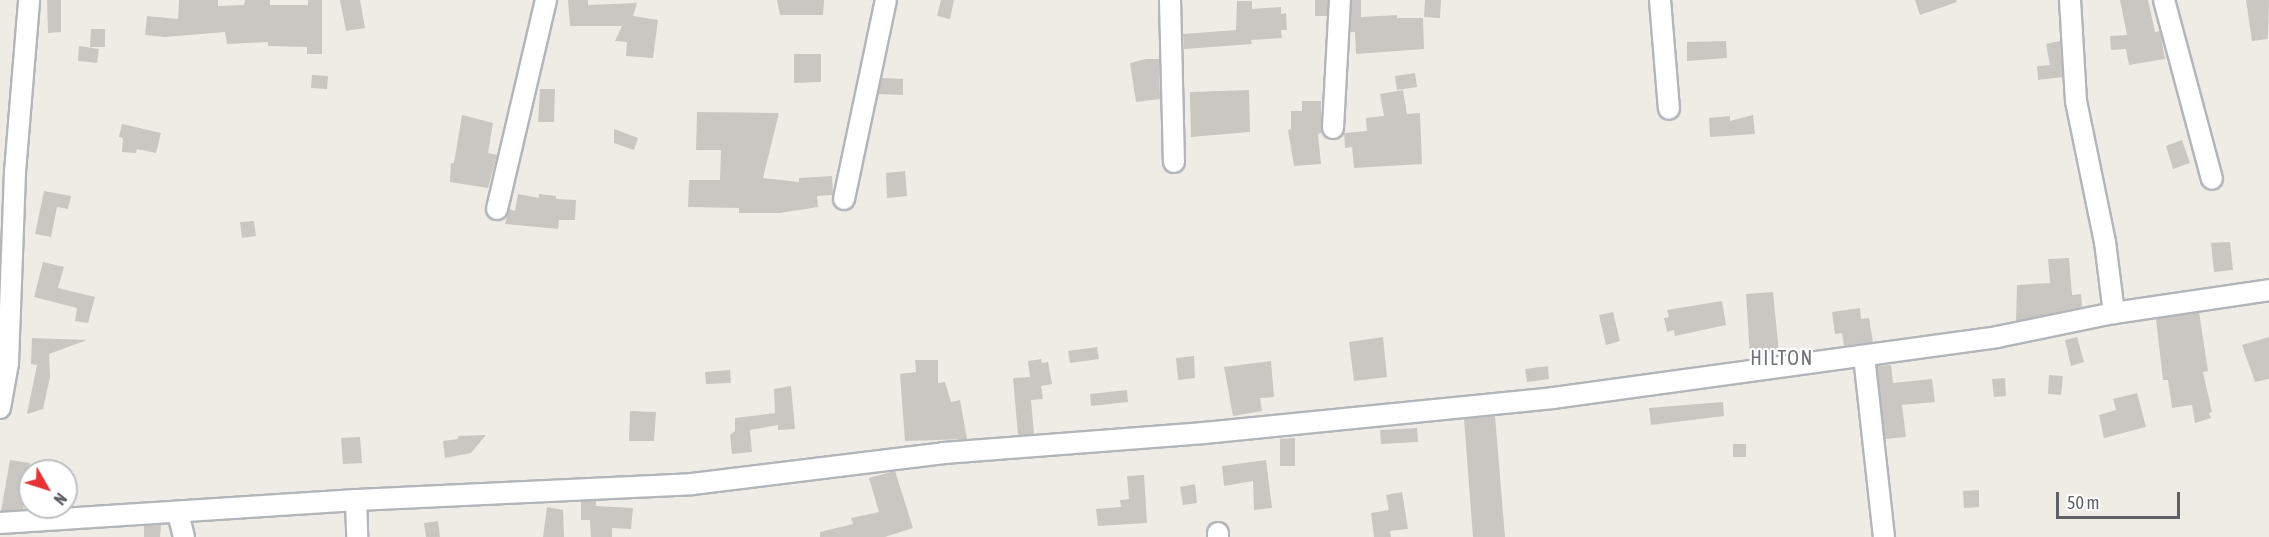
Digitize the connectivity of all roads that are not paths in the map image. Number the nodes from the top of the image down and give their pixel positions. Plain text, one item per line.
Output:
1 (29, 0) edge
2 (546, 0) edge
3 (886, 0) edge
4 (1170, 0) edge
5 (1340, 0) edge
6 (1660, 0) edge
7 (2070, 0) edge
8 (2164, 0) edge
9 (1669, 109) dead end
10 (1333, 128) dead end
11 (1174, 162) dead end
12 (2212, 179) dead end
13 (844, 199) dead end
14 (497, 209) dead end
15 (2269, 290) edge
16 (2114, 313) junction
17 (1864, 356) junction
18 (4, 362) edge
19 (0, 408) edge
20 (356, 500) junction
21 (178, 513) junction
22 (0, 523) edge
23 (184, 537) edge
24 (357, 537) edge
25 (1884, 537) edge

1 - 18 street
2 - 14 street
3 - 13 street
4 - 11 street
5 - 10 street
6 - 9 street
7 - 16 street
8 - 12 street
15 - 16 street
16 - 17 street
17 - 20 street
17 - 25 street
18 - 19 street
20 - 21 street
20 - 24 street
21 - 22 street
21 - 23 street

